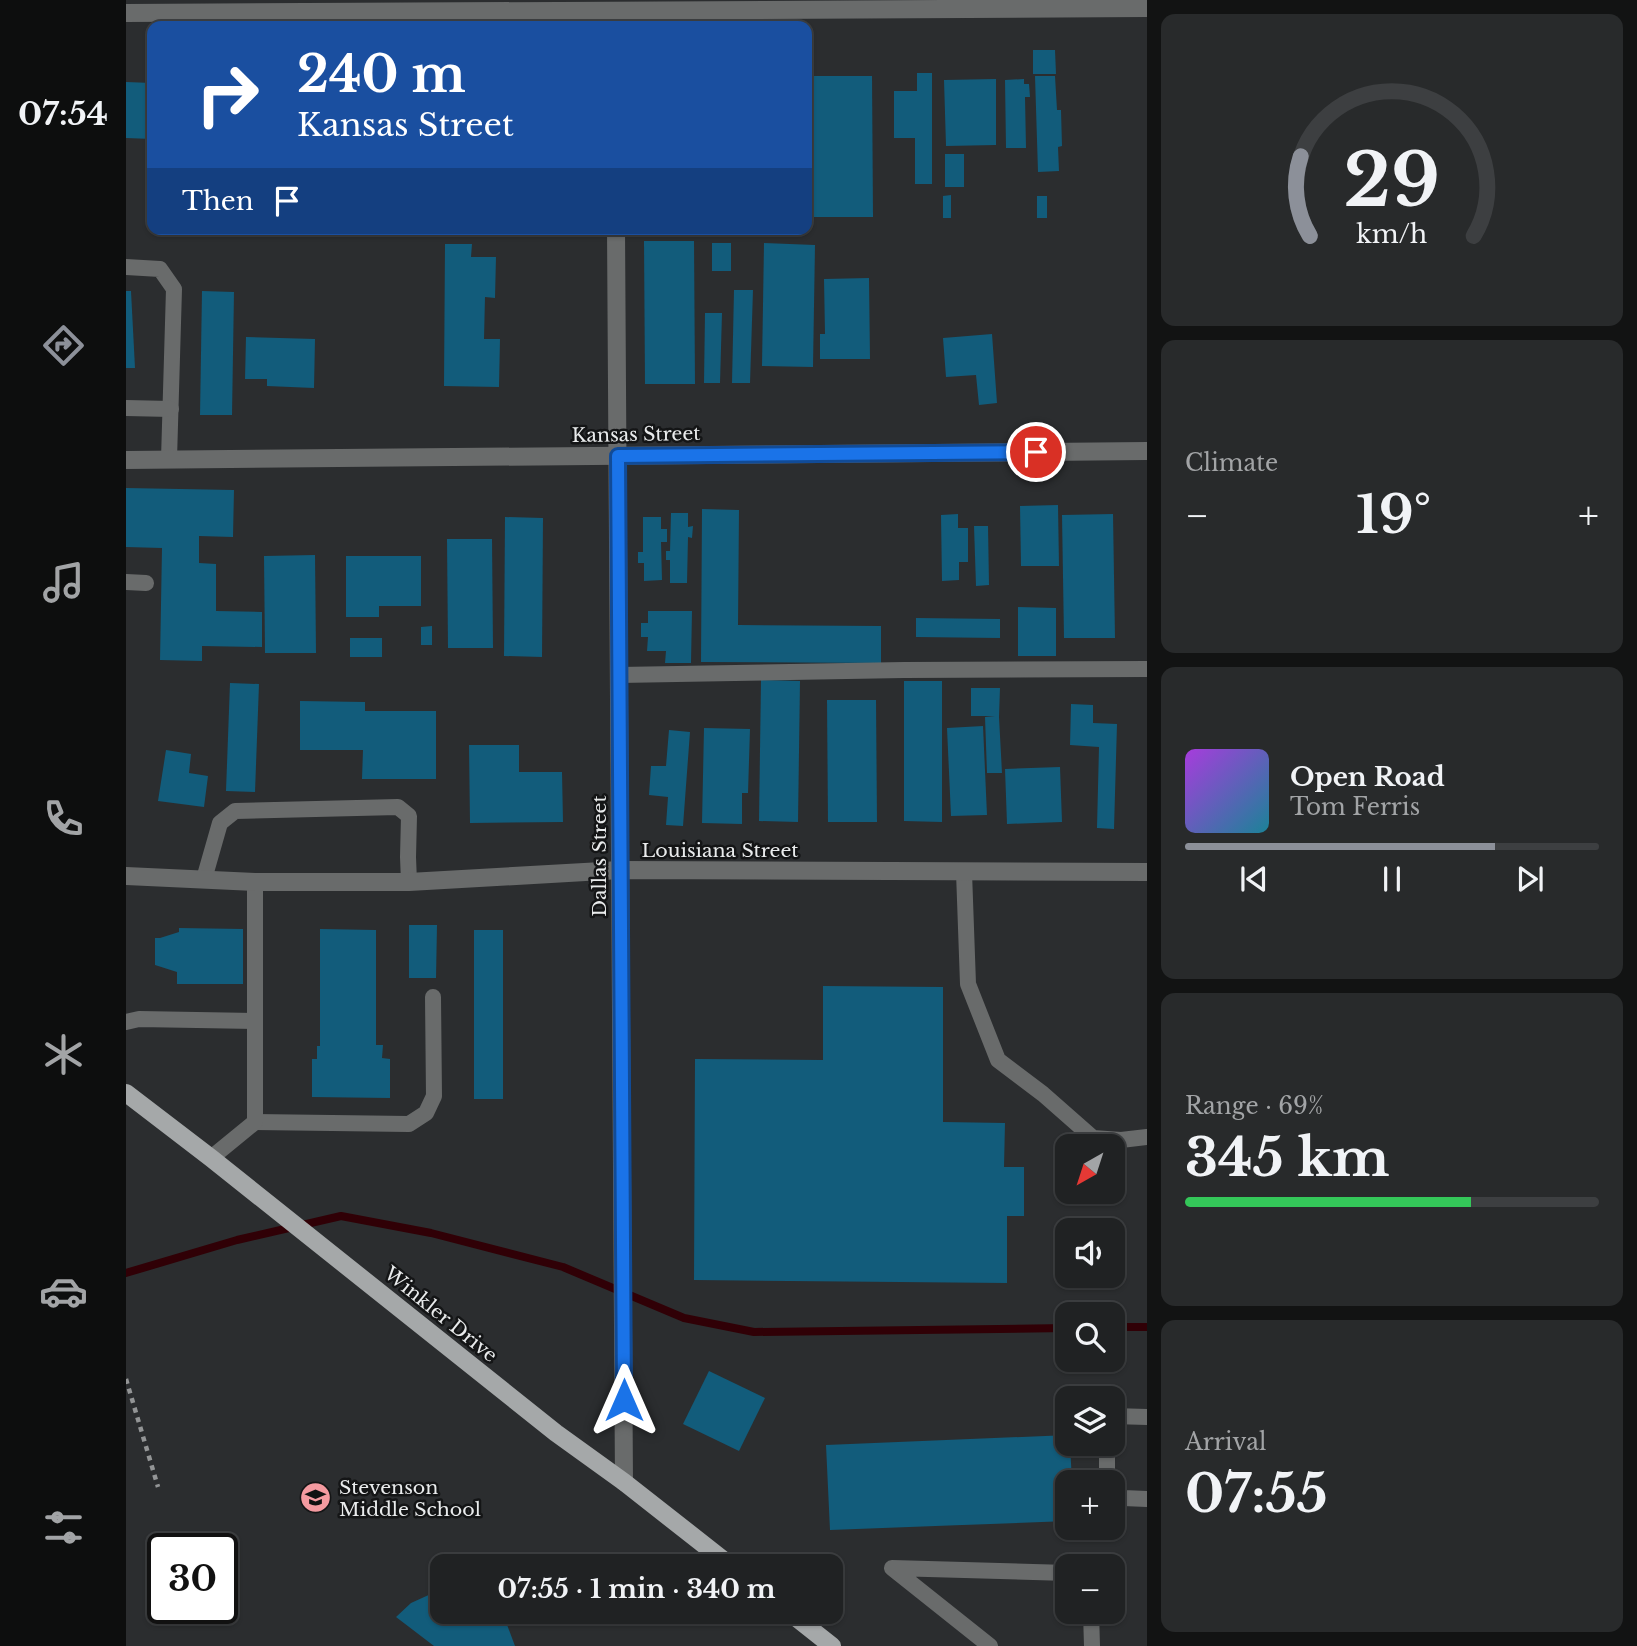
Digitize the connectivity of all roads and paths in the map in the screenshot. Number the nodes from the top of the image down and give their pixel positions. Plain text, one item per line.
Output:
1 (175, 6) edge
2 (286, 6) edge
3 (1147, 8) edge
4 (126, 12) edge
5 (615, 12) edge
6 (616, 235) edge
7 (126, 267) edge
8 (126, 408) edge
9 (171, 409) junction
10 (1147, 451) edge
11 (618, 456) junction
12 (126, 460) edge
13 (169, 460) junction
14 (126, 582) edge
15 (146, 583) dead end
16 (1147, 669) edge
17 (619, 675) junction
18 (620, 870) junction
19 (964, 872) junction
20 (1147, 872) edge
21 (126, 876) edge
22 (204, 879) junction
23 (255, 882) junction
24 (409, 882) junction
25 (433, 997) dead end
26 (255, 1021) junction
27 (126, 1022) edge
28 (126, 1093) edge
29 (255, 1122) junction
30 (1147, 1137) edge
31 (211, 1158) junction
32 (126, 1379) edge
33 (1125, 1416) edge
34 (1147, 1417) edge
35 (624, 1482) junction
36 (158, 1487) dead end
37 (1125, 1497) edge
38 (1147, 1499) edge
39 (716, 1554) edge
40 (1055, 1573) edge
41 (804, 1624) edge
42 (1091, 1624) edge
43 (832, 1646) edge
44 (990, 1646) edge
45 (1092, 1646) edge

1 - 2 street
1 - 4 street
2 - 5 street
3 - 5 street
6 - 11 street, Dallas Street
7 - 9 lane
8 - 9 lane
9 - 13 lane
10 - 11 street, Kansas Street
11 - 13 street, Kansas Street
11 - 17 street, Dallas Street
12 - 13 street, Kansas Street
14 - 15 lane
16 - 17 lane
17 - 18 street, Dallas Street
18 - 19 street, Louisiana Street
18 - 24 street, Louisiana Street
18 - 35 street, Dallas Street
19 - 20 street, Louisiana Street
19 - 30 lane
21 - 22 street, Louisiana Street
22 - 23 street, Louisiana Street
22 - 24 lane
23 - 24 street, Louisiana Street
23 - 26 lane
25 - 29 lane
26 - 27 lane
26 - 29 lane
28 - 31 main road, Winkler Drive
29 - 31 lane
31 - 35 main road, Winkler Drive
32 - 36 path
33 - 34 lane
35 - 39 main road, Winkler Drive
37 - 38 lane
40 - 44 lane
41 - 43 main road
42 - 45 lane

